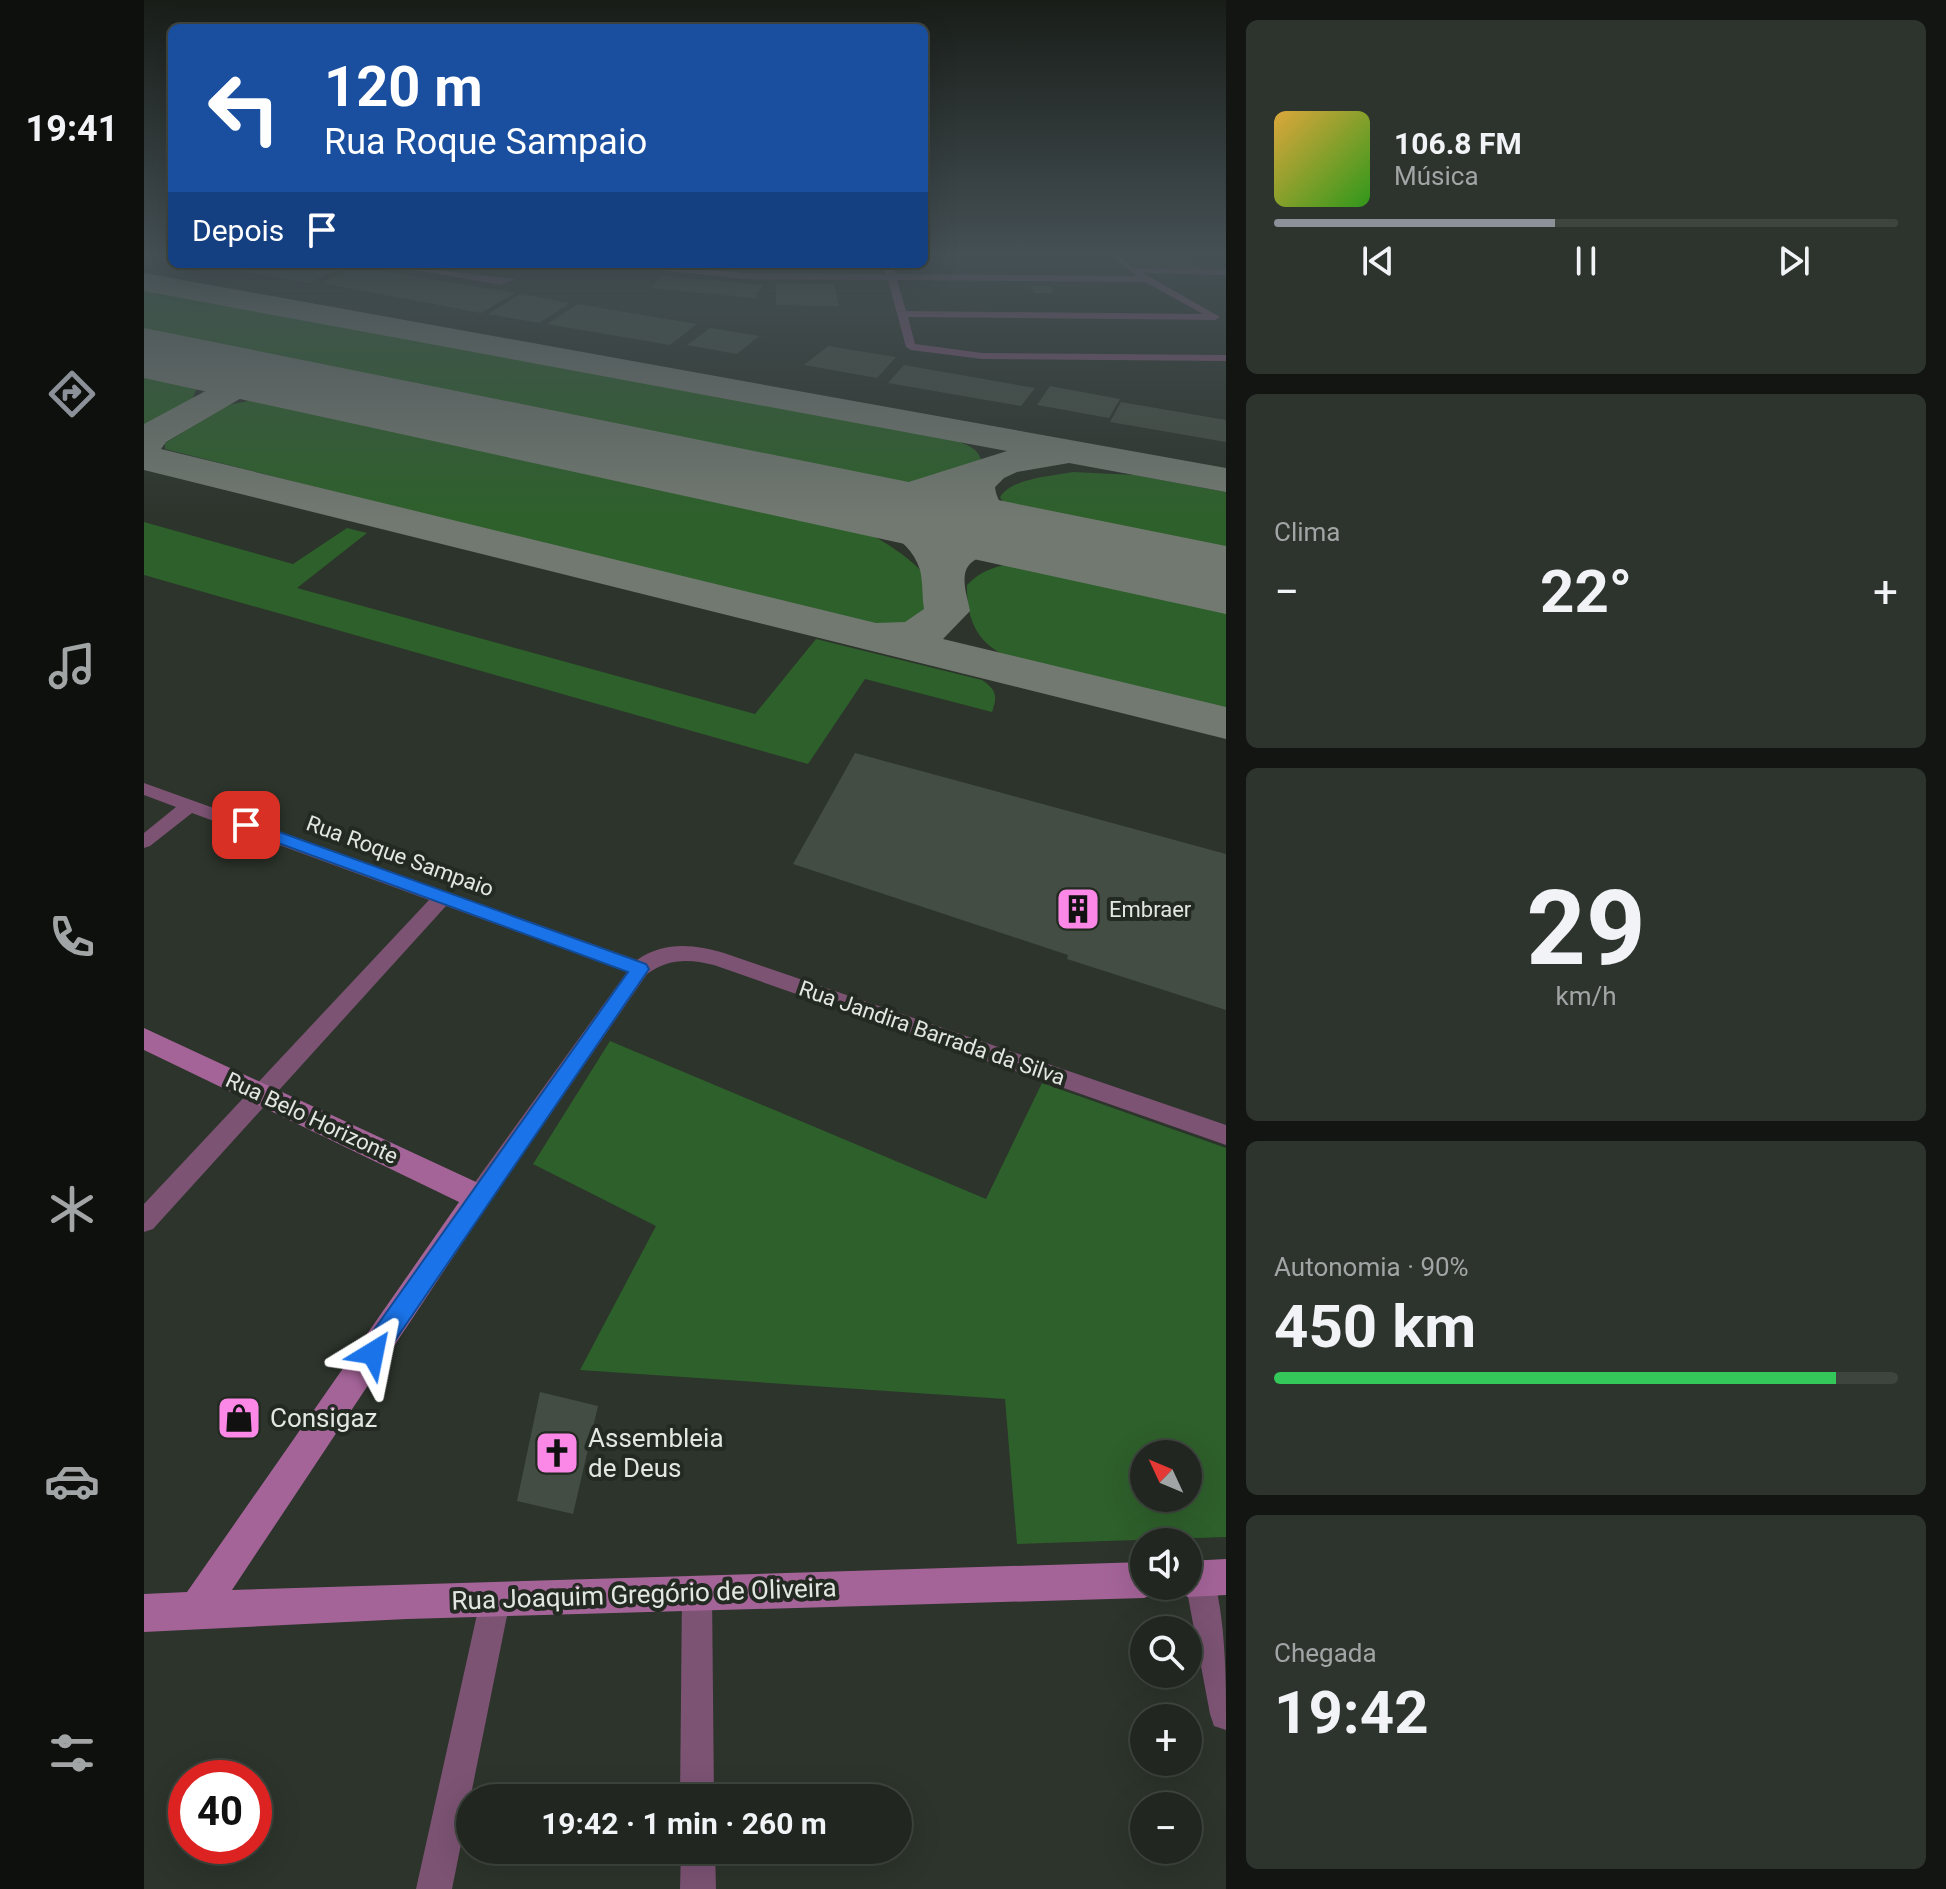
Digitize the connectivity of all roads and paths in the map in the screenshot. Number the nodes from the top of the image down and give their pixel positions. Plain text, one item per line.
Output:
1 (910, 343) edge
2 (1226, 358) edge
3 (144, 789) edge
4 (190, 805) junction
5 (144, 842) edge
6 (443, 897) junction
7 (640, 969) junction
8 (144, 1038) edge
9 (261, 1094) junction
10 (1226, 1135) edge
11 (479, 1197) junction
12 (144, 1221) edge
13 (1205, 1578) edge
14 (1130, 1580) edge
15 (697, 1593) junction
16 (495, 1601) junction
17 (196, 1612) junction
18 (144, 1613) edge
19 (1226, 1714) edge
20 (697, 1784) edge
21 (698, 1864) edge
22 (434, 1889) edge
23 (698, 1889) edge

1 - 2 street
3 - 4 street, Rua Roque Sampaio
4 - 5 street
4 - 6 street, Rua Roque Sampaio
6 - 7 street, Rua Roque Sampaio
6 - 9 street
7 - 10 street, Rua Jandira Barrada da Silva
7 - 11 street
8 - 9 street, Rua Belo Horizonte
9 - 11 street, Rua Belo Horizonte
9 - 12 street
11 - 17 street
13 - 19 street
14 - 15 street, Rua Joaquim Gregório de Oliveira
15 - 16 street, Rua Joaquim Gregório de Oliveira
15 - 20 street
16 - 17 street, Rua Joaquim Gregório de Oliveira
16 - 22 street
17 - 18 street, Rua Joaquim Gregório de Oliveira
21 - 23 street

